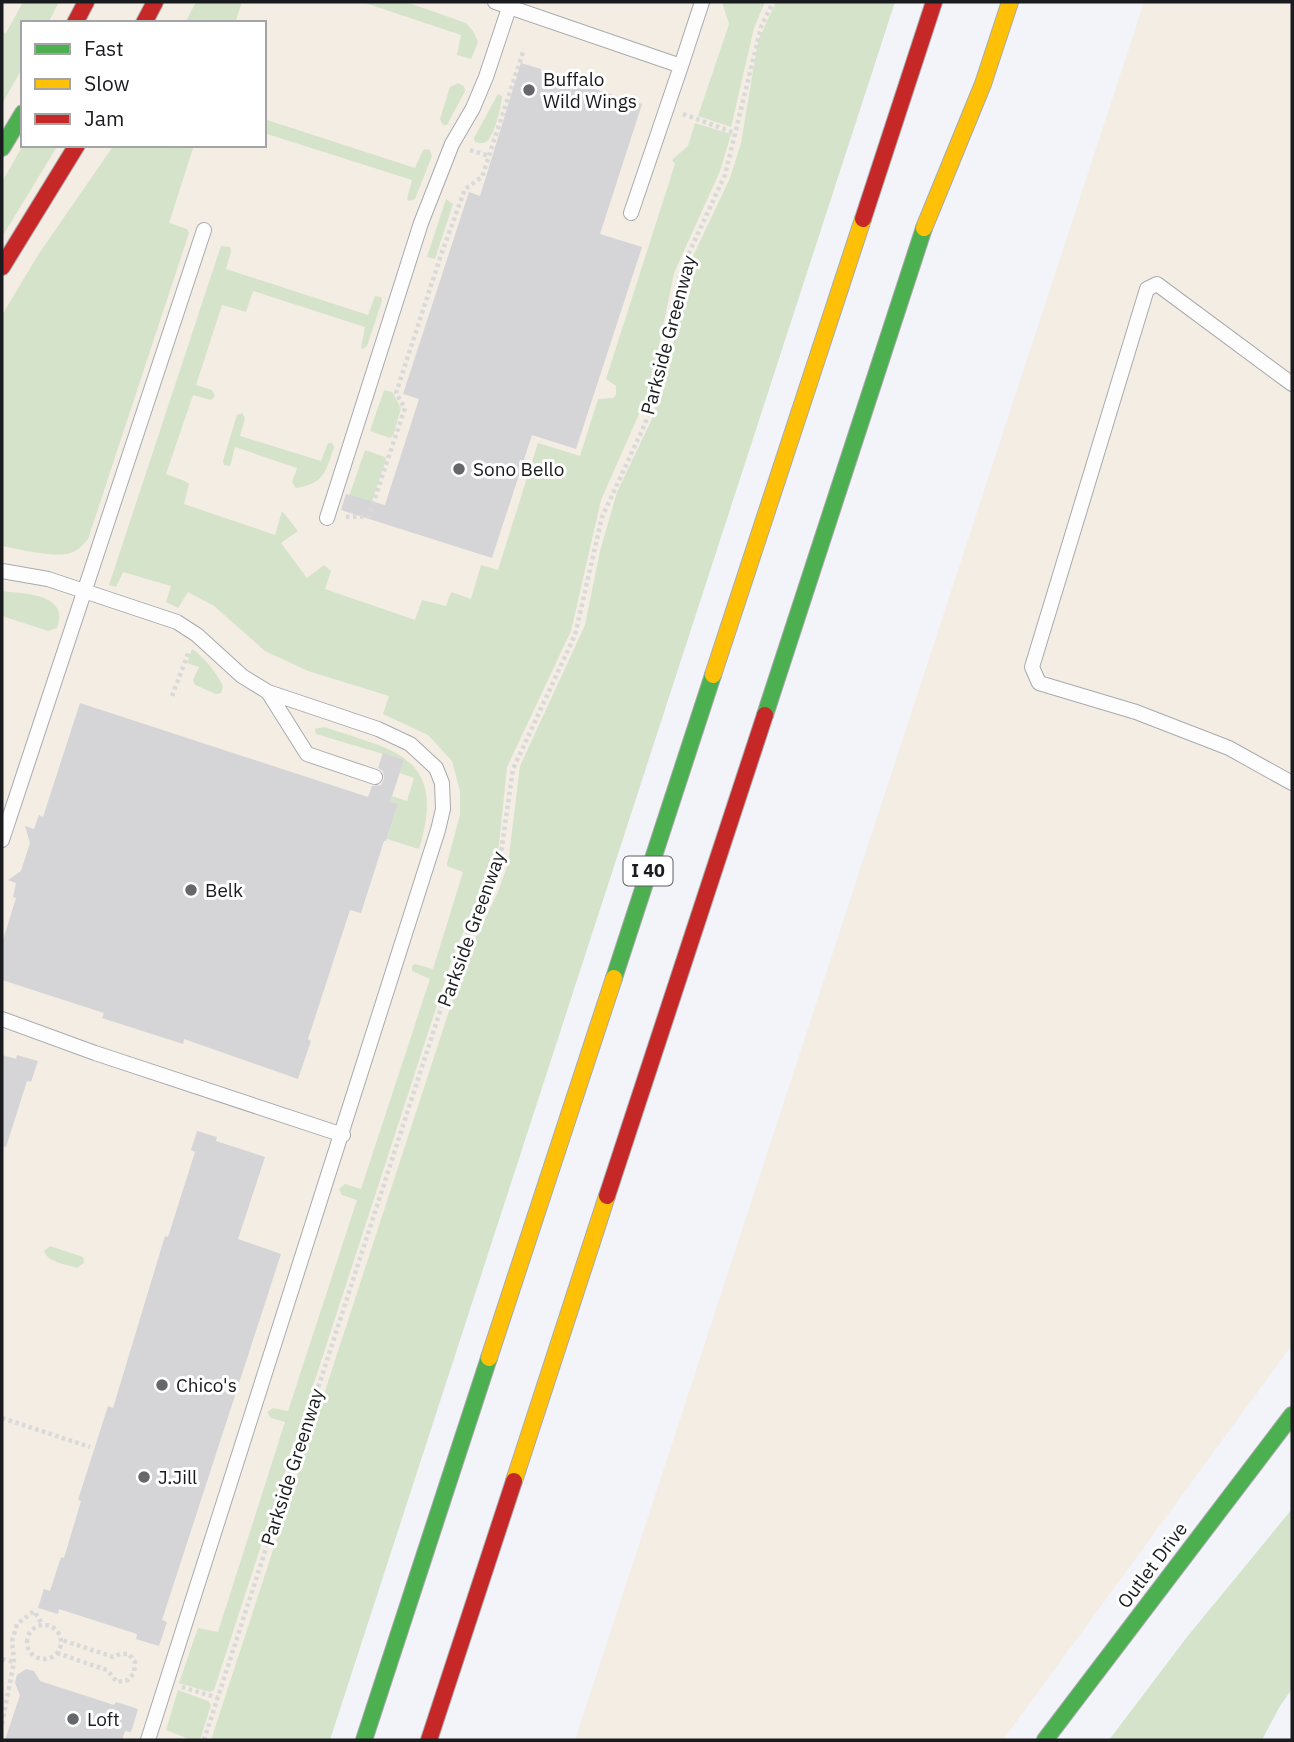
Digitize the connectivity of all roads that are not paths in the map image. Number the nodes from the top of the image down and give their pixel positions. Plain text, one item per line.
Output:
1 (86, 2) edge
2 (155, 2) edge
3 (495, 2) edge
4 (702, 2) edge
5 (934, 2) edge
6 (1010, 2) edge
7 (510, 4) edge
8 (76, 21) edge
9 (145, 21) edge
10 (681, 66) junction
11 (21, 116) edge
12 (76, 147) edge
13 (2, 148) edge
14 (631, 213) dead end
15 (204, 230) dead end
16 (2, 267) edge
17 (1292, 384) edge
18 (327, 518) road end
19 (2, 571) edge
20 (83, 592) junction
21 (268, 692) junction
22 (375, 777) dead end
23 (1292, 783) edge
24 (2, 840) edge
25 (2, 1019) edge
26 (343, 1135) junction
27 (1292, 1415) edge
28 (148, 1740) edge
29 (364, 1740) edge
30 (429, 1740) edge
31 (1045, 1740) edge

1 - 8 main road
2 - 9 main road
3 - 7 lane
4 - 10 lane
5 - 29 main road, I 40
6 - 30 main road
7 - 10 lane
7 - 18 lane
10 - 14 lane
11 - 13 main road
12 - 16 main road
15 - 20 lane
17 - 23 lane
19 - 20 lane
20 - 21 lane
20 - 24 lane
21 - 22 lane
21 - 26 lane
25 - 26 lane
26 - 28 lane
27 - 31 main road, Outlet Drive

